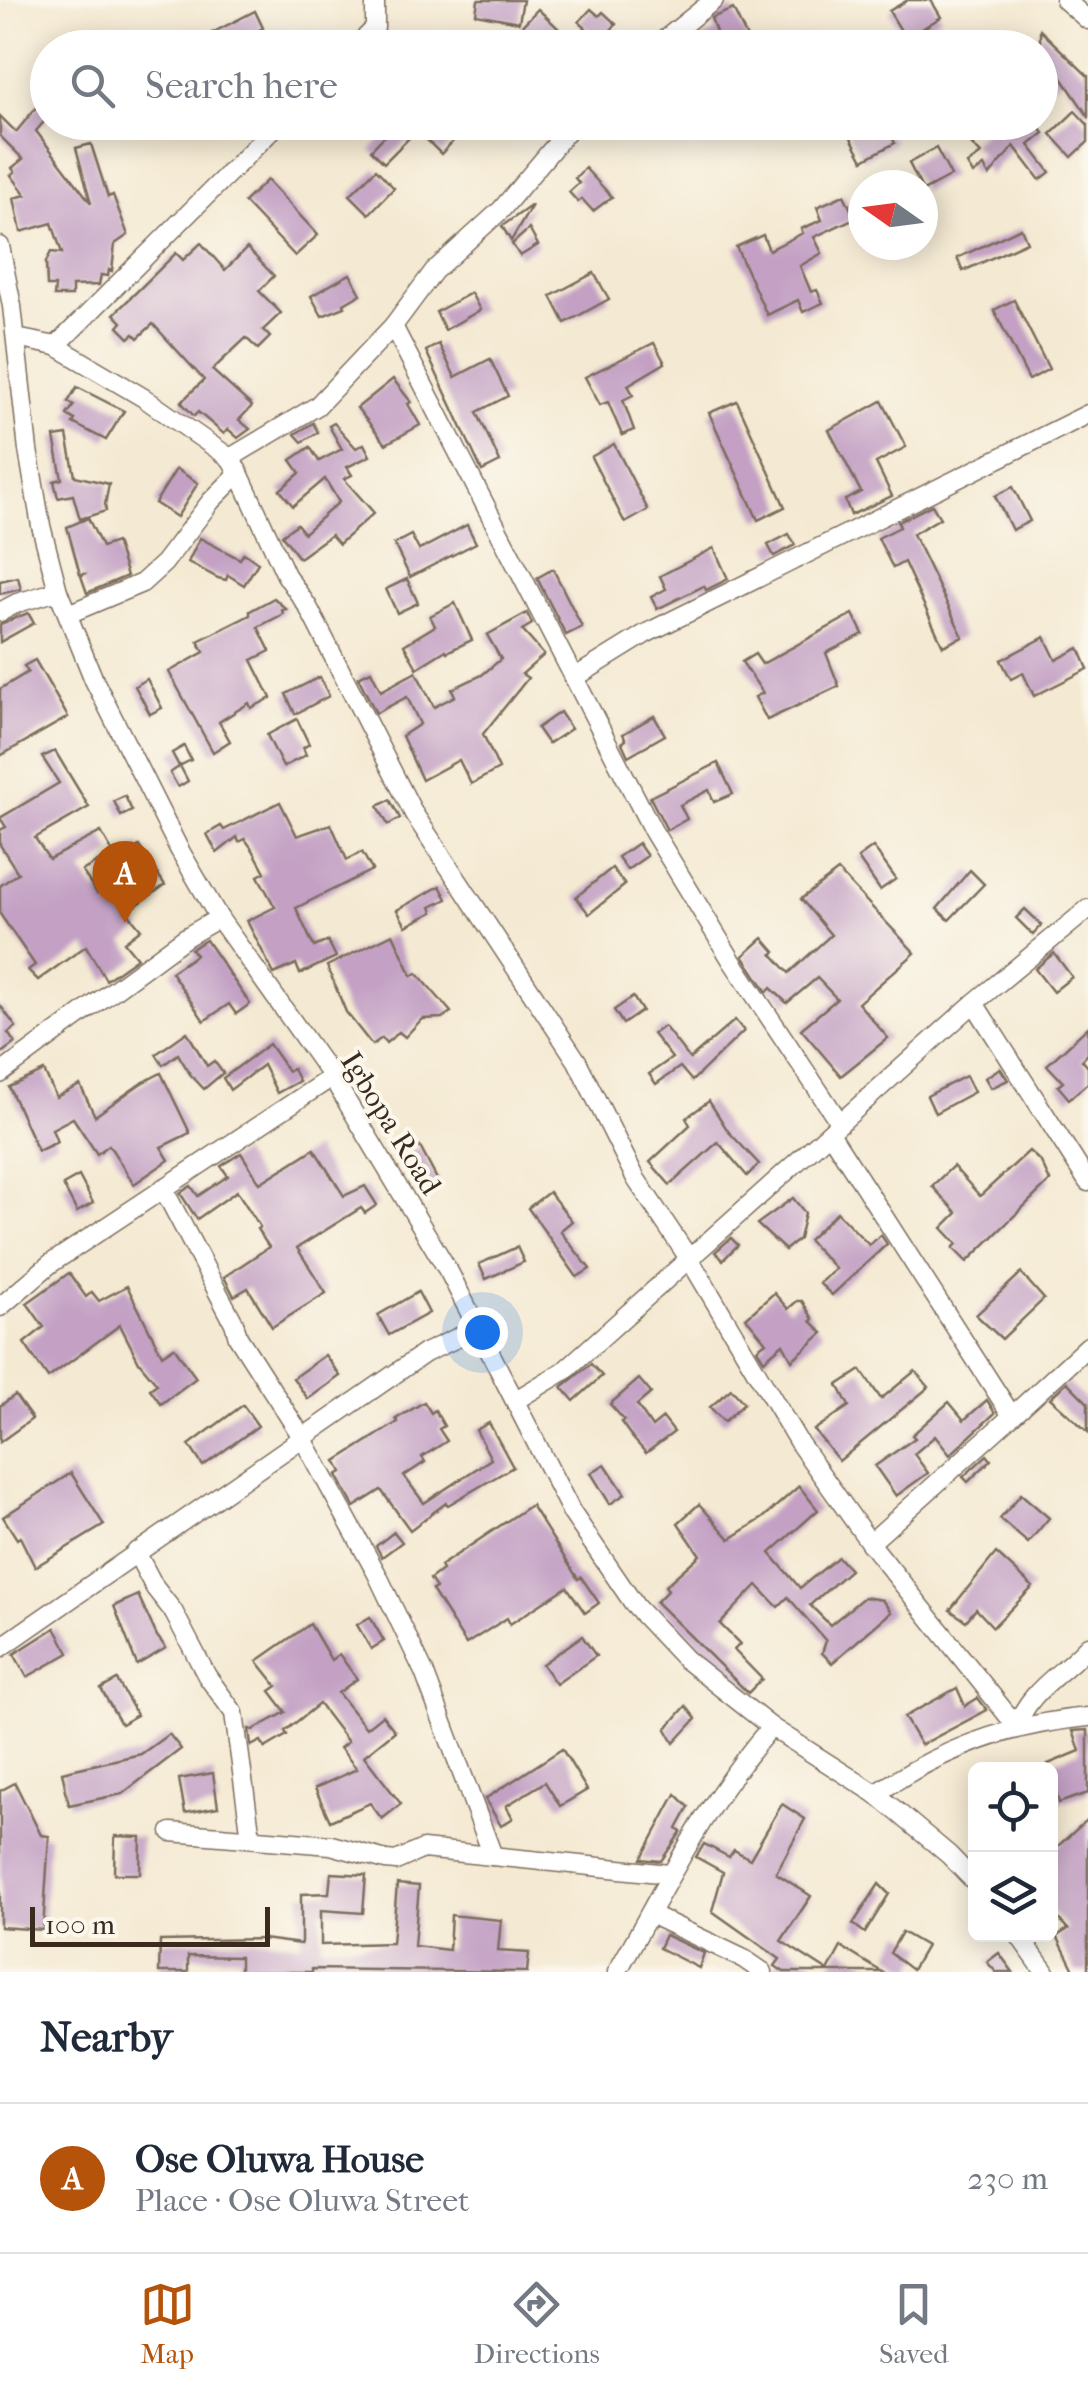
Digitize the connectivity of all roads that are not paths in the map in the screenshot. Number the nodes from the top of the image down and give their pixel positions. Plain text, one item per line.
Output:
1 (375, 0) edge
2 (714, 0) edge
3 (1065, 0) edge
4 (1088, 20) edge
5 (373, 30) edge
6 (676, 30) edge
7 (262, 140) edge
8 (560, 140) edge
9 (0, 246) edge
10 (6, 308) edge
11 (393, 326) junction
12 (16, 338) junction
13 (56, 346) junction
14 (1088, 414) edge
15 (235, 465) junction
16 (58, 591) junction
17 (0, 612) edge
18 (68, 614) junction
19 (574, 678) junction
20 (1088, 909) edge
21 (219, 918) junction
22 (974, 1003) junction
23 (0, 1074) edge
24 (332, 1077) junction
25 (835, 1128) junction
26 (1088, 1182) edge
27 (163, 1188) junction
28 (690, 1260) junction
29 (0, 1307) edge
30 (478, 1328) junction
31 (1088, 1346) edge
32 (516, 1400) junction
33 (1012, 1416) junction
34 (302, 1437) junction
35 (870, 1543) junction
36 (136, 1552) junction
37 (1088, 1646) edge
38 (0, 1648) edge
39 (1088, 1717) edge
40 (1017, 1727) junction
41 (770, 1728) junction
42 (876, 1794) junction
43 (172, 1832) dead end
44 (251, 1838) junction
45 (494, 1856) junction
46 (669, 1874) junction
47 (968, 1875) edge
48 (650, 1914) junction
49 (1024, 1942) edge
50 (617, 1972) edge
51 (763, 1972) edge
52 (1046, 1972) edge

1 - 5 street
2 - 6 street
3 - 4 street
7 - 13 street
8 - 11 street
9 - 10 street, Igbopa Road
10 - 12 street, Igbopa Road
11 - 15 street
11 - 19 street
12 - 13 street
12 - 16 street, Igbopa Road
13 - 15 street
14 - 19 street
15 - 18 street
15 - 28 street
16 - 17 street
16 - 18 street, Igbopa Road
18 - 21 street, Igbopa Road
19 - 25 street
20 - 22 street
21 - 23 street
21 - 24 street, Igbopa Road
22 - 25 street
22 - 26 street
24 - 27 street
24 - 30 street, Igbopa Road
25 - 28 street
25 - 33 street
27 - 29 street
27 - 34 street
28 - 32 street
28 - 35 street
30 - 32 street, Igbopa Road
30 - 34 street
31 - 33 street
32 - 41 street, Igbopa Road
33 - 35 street
34 - 36 street
34 - 45 street
35 - 40 street
36 - 38 street
36 - 44 street
37 - 40 street
39 - 40 street
40 - 42 street
41 - 42 street, Igbopa Road
41 - 46 street
42 - 47 street, Igbopa Road
43 - 44 street
44 - 45 street
45 - 46 street
46 - 48 street
48 - 50 street
48 - 51 street
49 - 52 street

